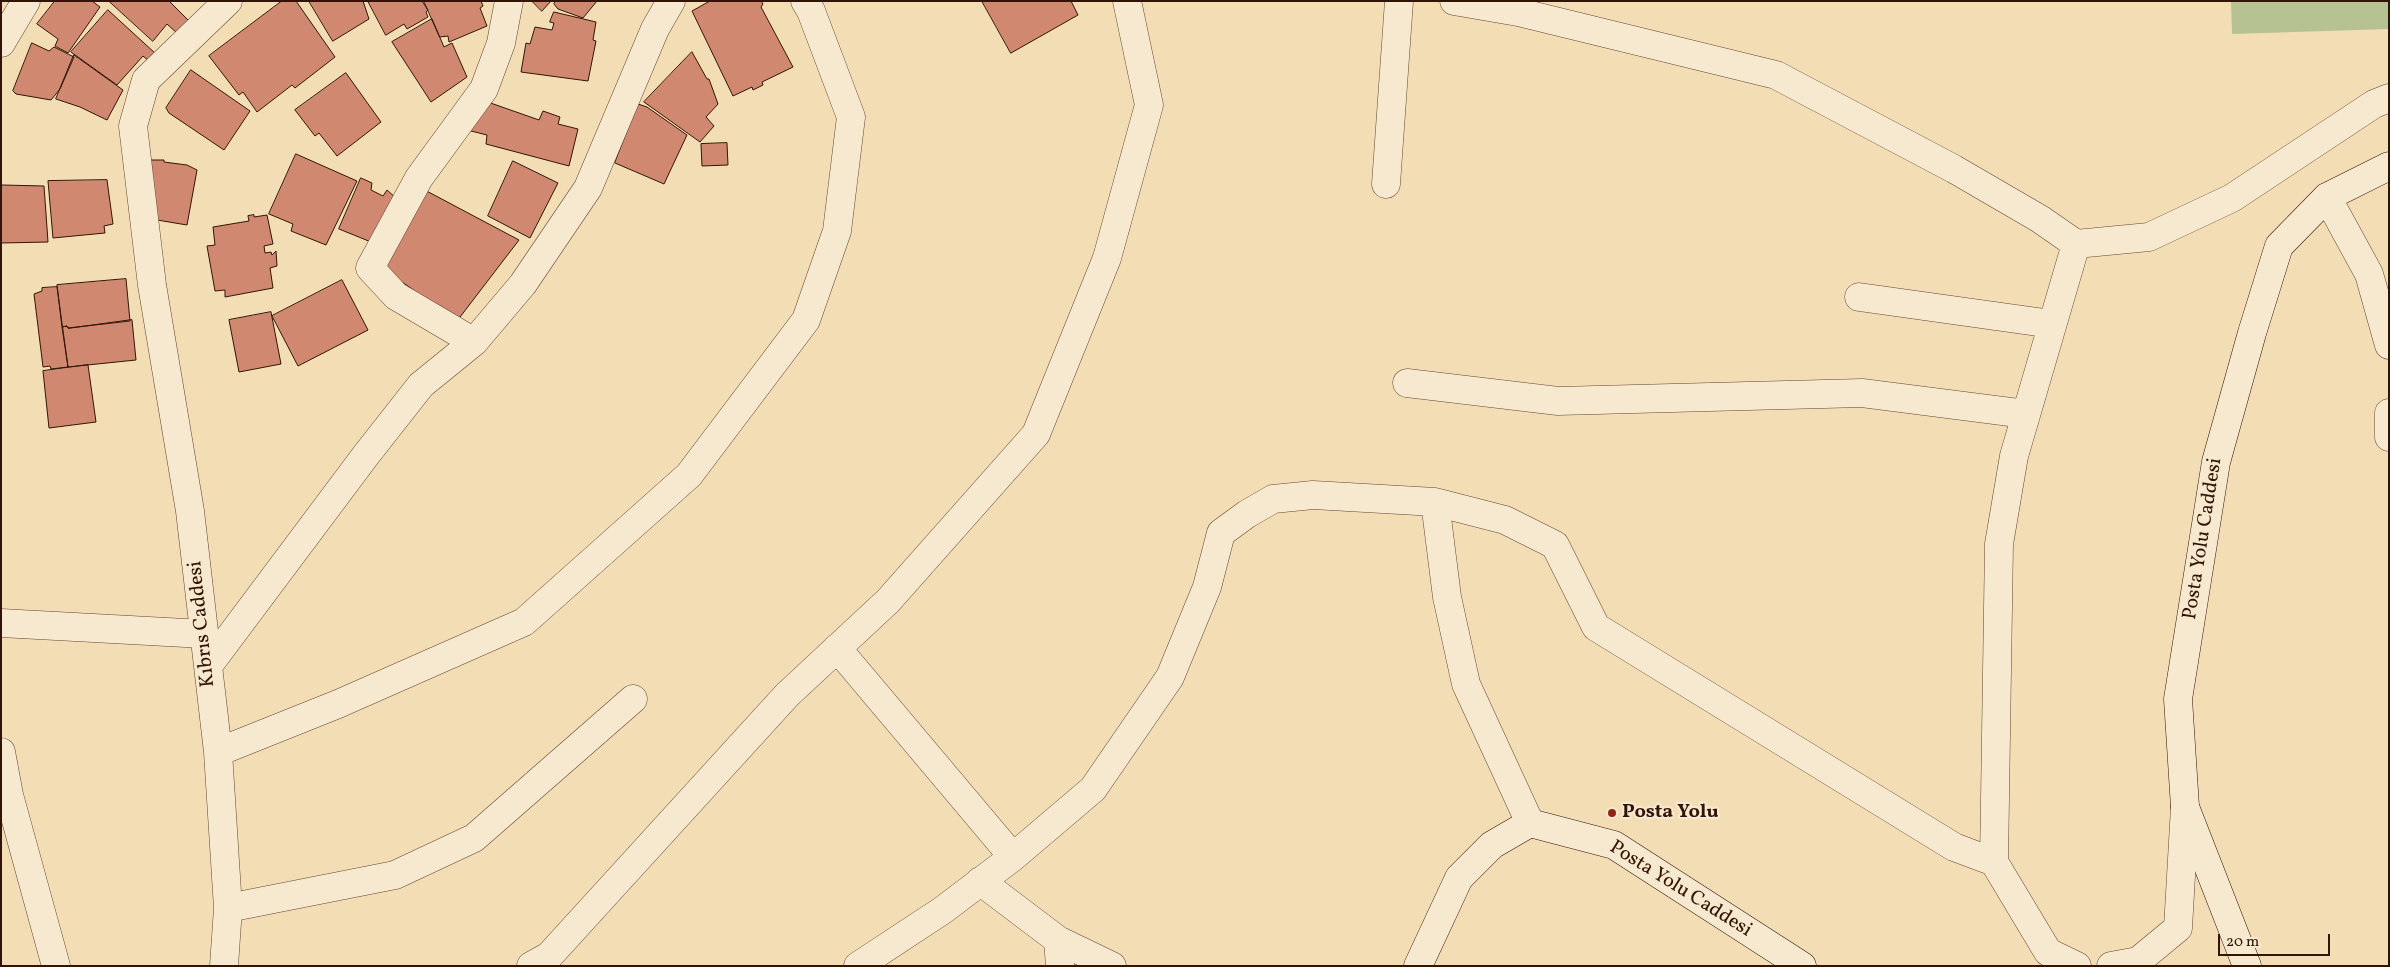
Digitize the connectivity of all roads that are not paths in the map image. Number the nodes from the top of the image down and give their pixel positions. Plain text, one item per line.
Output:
1 (26, 1) edge
2 (228, 1) edge
3 (509, 1) edge
4 (671, 1) edge
5 (805, 1) edge
6 (1127, 1) edge
7 (1398, 1) edge
8 (1454, 1) edge
9 (1, 43) edge
10 (2389, 98) edge
11 (2389, 166) edge
12 (1386, 184) dead end
13 (2327, 197) junction
14 (2076, 244) junction
15 (1859, 297) dead end
16 (2052, 324) junction
17 (474, 342) junction
18 (2389, 345) edge
19 (1407, 383) dead end
20 (2389, 413) edge
21 (2026, 414) junction
22 (2389, 437) edge
23 (1434, 502) junction
24 (1, 623) edge
25 (204, 634) junction
26 (837, 648) junction
27 (208, 666) junction
28 (633, 699) dead end
29 (1, 752) edge
30 (218, 752) junction
31 (2185, 807) junction
32 (1530, 823) junction
33 (1014, 857) junction
34 (1994, 862) junction
35 (980, 882) junction
36 (228, 908) junction
37 (1059, 953) edge
38 (56, 966) edge
39 (224, 966) edge
40 (531, 966) edge
41 (858, 966) edge
42 (1112, 966) edge
43 (1418, 966) edge
44 (1802, 966) edge
45 (2077, 966) edge
46 (2110, 966) edge
47 (2247, 966) edge

1 - 9 street
2 - 25 street, Kıbrıs Caddesi
3 - 17 street
4 - 17 street
5 - 30 street
6 - 26 street
7 - 12 street
8 - 14 street
10 - 14 street
11 - 13 street, Posta Yolu Caddesi
13 - 18 street
13 - 31 street, Posta Yolu Caddesi
14 - 16 street
15 - 16 street
16 - 21 street
17 - 27 street
19 - 21 street
20 - 22 street
21 - 34 street
23 - 32 street
23 - 33 street
23 - 34 street
24 - 25 street
25 - 27 street, Kıbrıs Caddesi
26 - 33 street
26 - 40 street
27 - 30 street, Kıbrıs Caddesi
28 - 36 street
29 - 38 street
30 - 36 street, Kıbrıs Caddesi
31 - 46 street
31 - 47 street, Posta Yolu Caddesi
32 - 43 street
32 - 44 street, Posta Yolu Caddesi
33 - 35 street
34 - 45 street
35 - 37 street
35 - 41 street
36 - 39 street, Kıbrıs Caddesi
37 - 42 street

